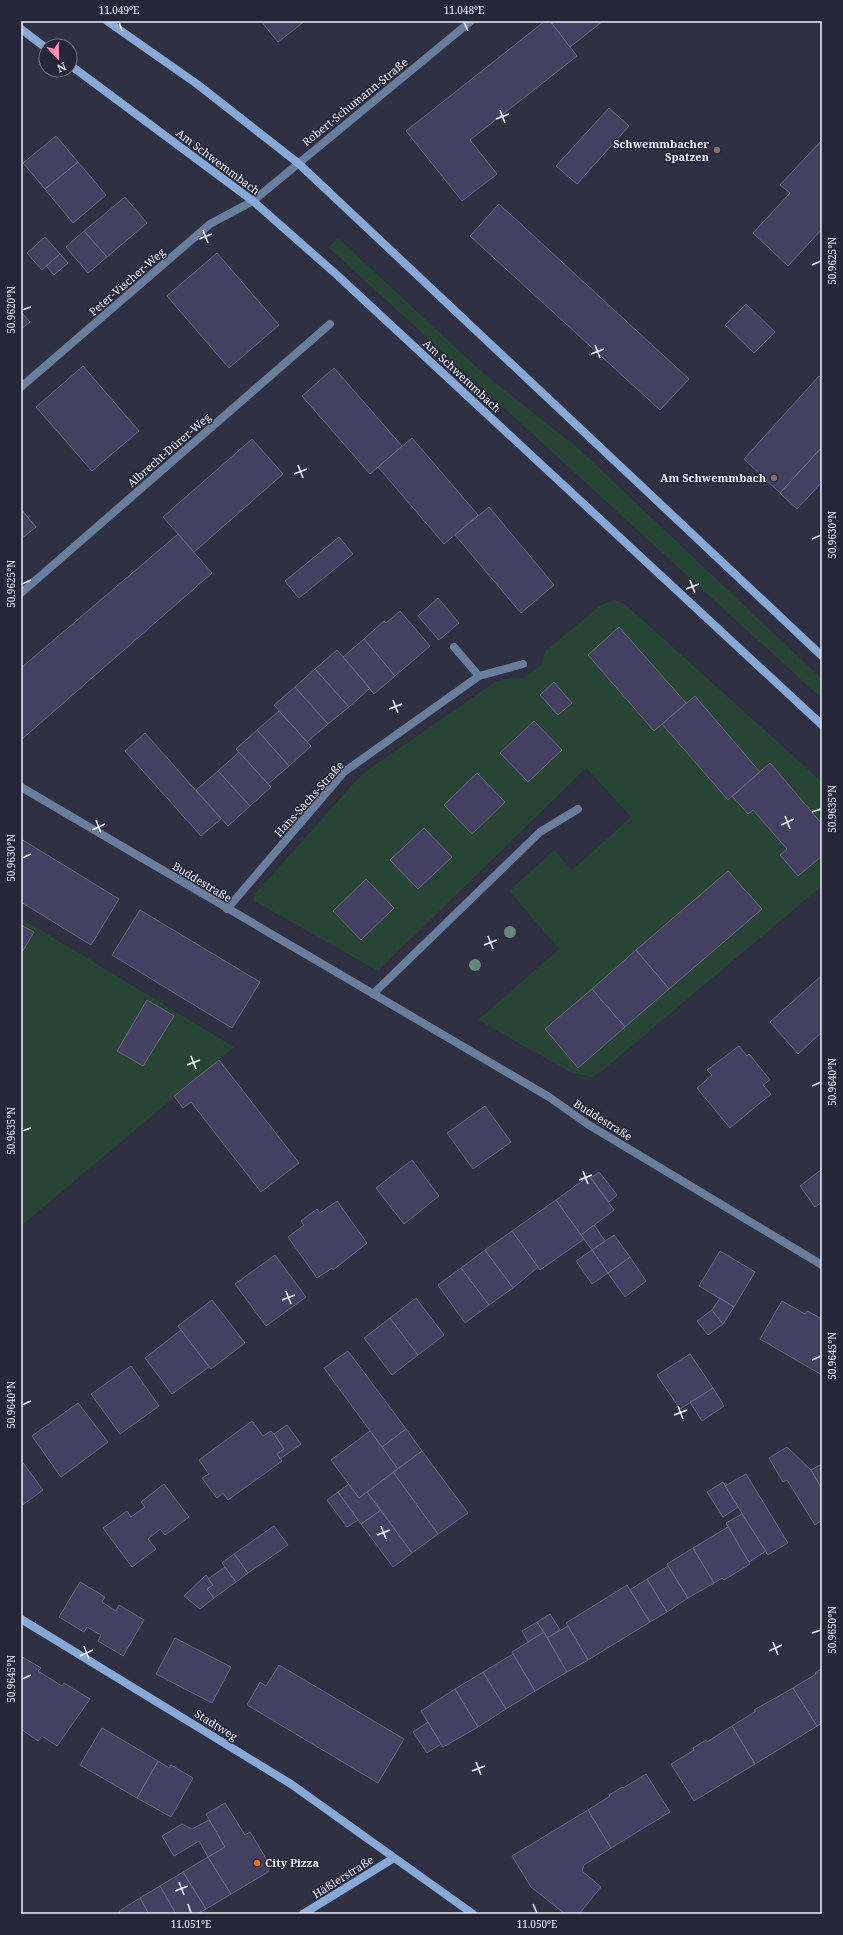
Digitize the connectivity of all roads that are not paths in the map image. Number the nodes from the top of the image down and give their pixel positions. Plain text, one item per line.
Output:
1 (107, 21) edge
2 (471, 21) edge
3 (21, 29) edge
4 (38, 42) edge
5 (78, 71) edge
6 (298, 163) junction
7 (253, 201) junction
8 (330, 324) dead end
9 (21, 387) edge
10 (21, 593) edge
11 (454, 647) dead end
12 (822, 656) edge
13 (523, 664) dead end
14 (479, 676) junction
15 (822, 725) edge
16 (21, 787) edge
17 (578, 809) dead end
18 (227, 909) junction
19 (373, 994) junction
20 (822, 1265) edge
21 (21, 1618) edge
22 (394, 1858) junction
23 (303, 1914) edge
24 (473, 1914) edge

1 - 6 main road
2 - 6 street, Robert-Schumann-Straße
3 - 4 main road
5 - 7 main road, Am Schwemmbach
6 - 7 street, Robert-Schumann-Straße
6 - 12 main road
7 - 9 street, Peter-Vischer-Weg
7 - 15 main road, Am Schwemmbach
8 - 10 street, Albrecht-Dürer-Weg
11 - 14 street
13 - 14 street, Hans-Sachs-Straße
14 - 18 street, Hans-Sachs-Straße
16 - 18 street, Buddestraße
17 - 19 street
18 - 19 street, Buddestraße
19 - 20 street, Buddestraße
21 - 22 main road, Stadtweg
22 - 23 main road, Häßlerstraße
22 - 24 main road, Stadtweg

